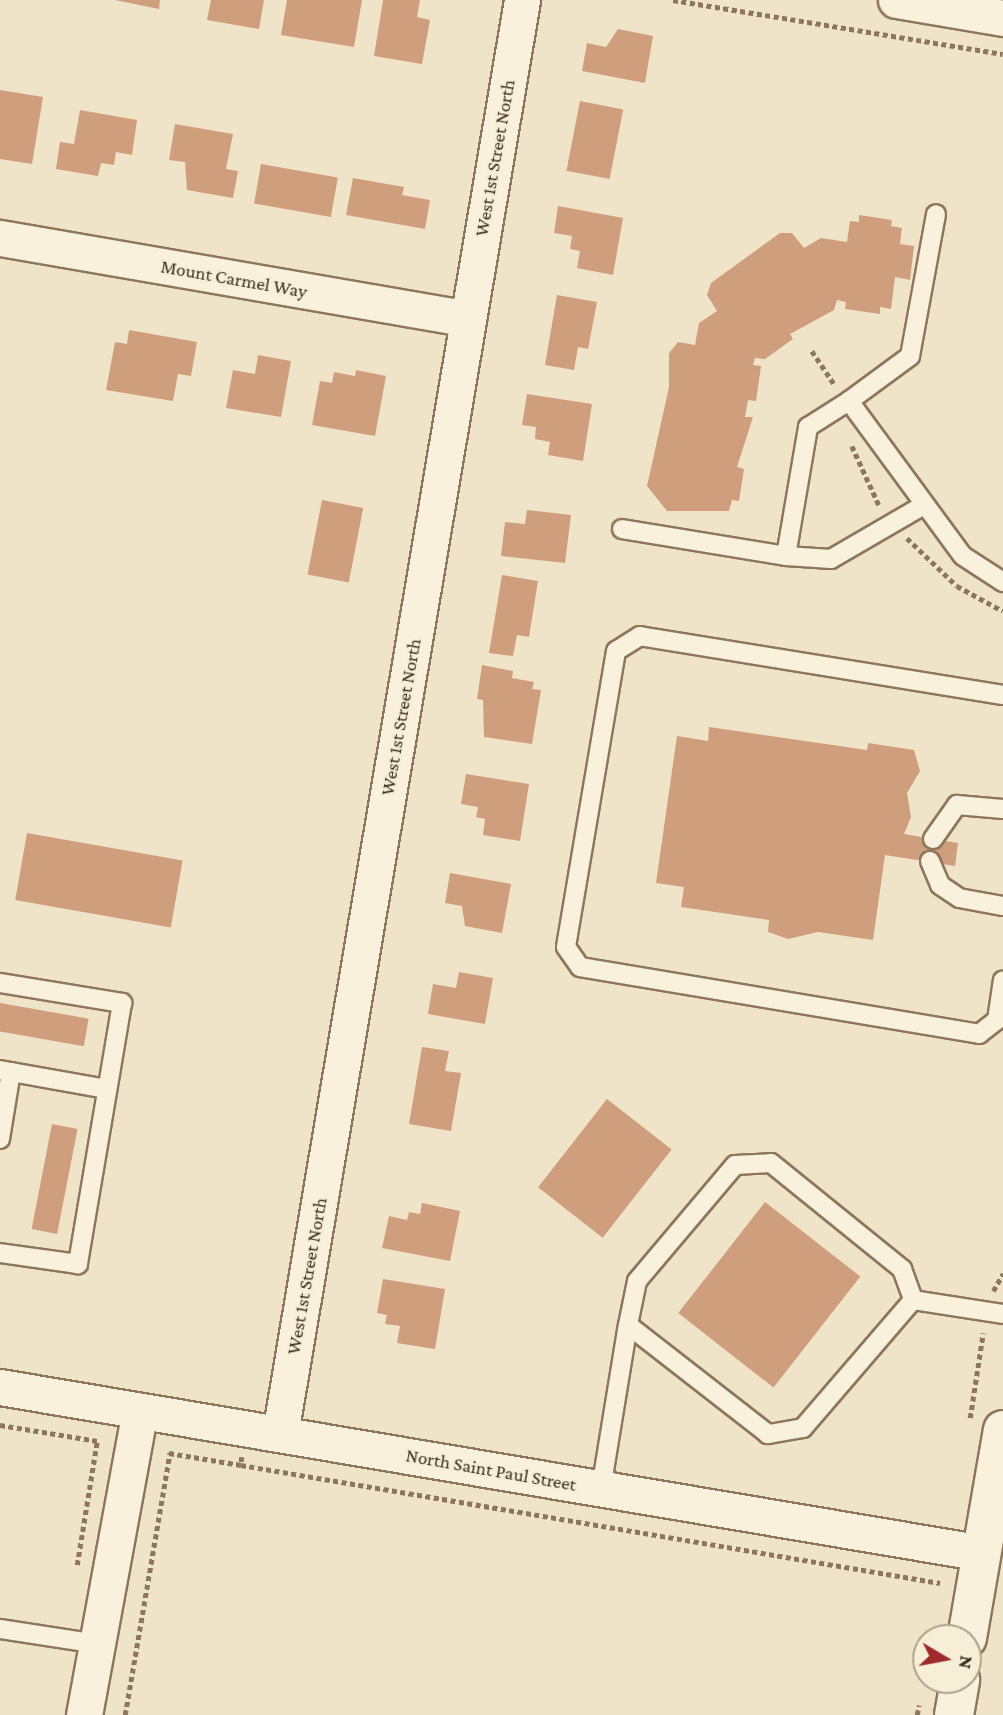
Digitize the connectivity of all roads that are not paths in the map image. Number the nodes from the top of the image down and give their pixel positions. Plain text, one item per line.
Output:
1 (522, 0) edge
2 (896, 0) edge
3 (1003, 18) edge
4 (936, 214) dead end
5 (0, 238) edge
6 (468, 319) junction
7 (849, 401) junction
8 (922, 506) junction
9 (621, 529) dead end
10 (786, 556) junction
11 (1003, 582) edge
12 (1003, 695) edge
13 (1003, 809) edge
14 (933, 839) dead end
15 (930, 861) dead end
16 (1003, 906) edge
17 (1003, 980) edge
18 (0, 983) edge
19 (6, 1071) edge
20 (107, 1090) junction
21 (0, 1139) edge
22 (0, 1253) edge
23 (913, 1300) junction
24 (1003, 1314) edge
25 (628, 1325) junction
26 (0, 1387) edge
27 (140, 1410) junction
28 (1003, 1430) edge
29 (264, 1431) junction
30 (601, 1489) junction
31 (991, 1533) edge
32 (970, 1624) edge
33 (0, 1629) edge
34 (98, 1644) junction
35 (958, 1694) edge
36 (84, 1715) edge
37 (954, 1715) edge

1 - 6 street, West 1st Street North
2 - 3 street
4 - 7 lane
5 - 6 street, Mount Carmel Way
6 - 29 street, West 1st Street North
7 - 8 lane
7 - 10 lane
8 - 10 lane
8 - 11 lane
9 - 10 lane
12 - 17 lane
13 - 14 lane
15 - 16 lane
18 - 20 lane
19 - 20 lane
19 - 21 lane
20 - 22 lane
23 - 24 lane
23 - 25 lane
23 - 25 lane
25 - 30 lane
26 - 27 street, North Saint Paul Street
27 - 29 street, North Saint Paul Street
27 - 34 street
28 - 31 street
29 - 30 street, North Saint Paul Street
30 - 31 street, North Saint Paul Street
31 - 32 street
33 - 34 lane
34 - 36 street
35 - 37 street

